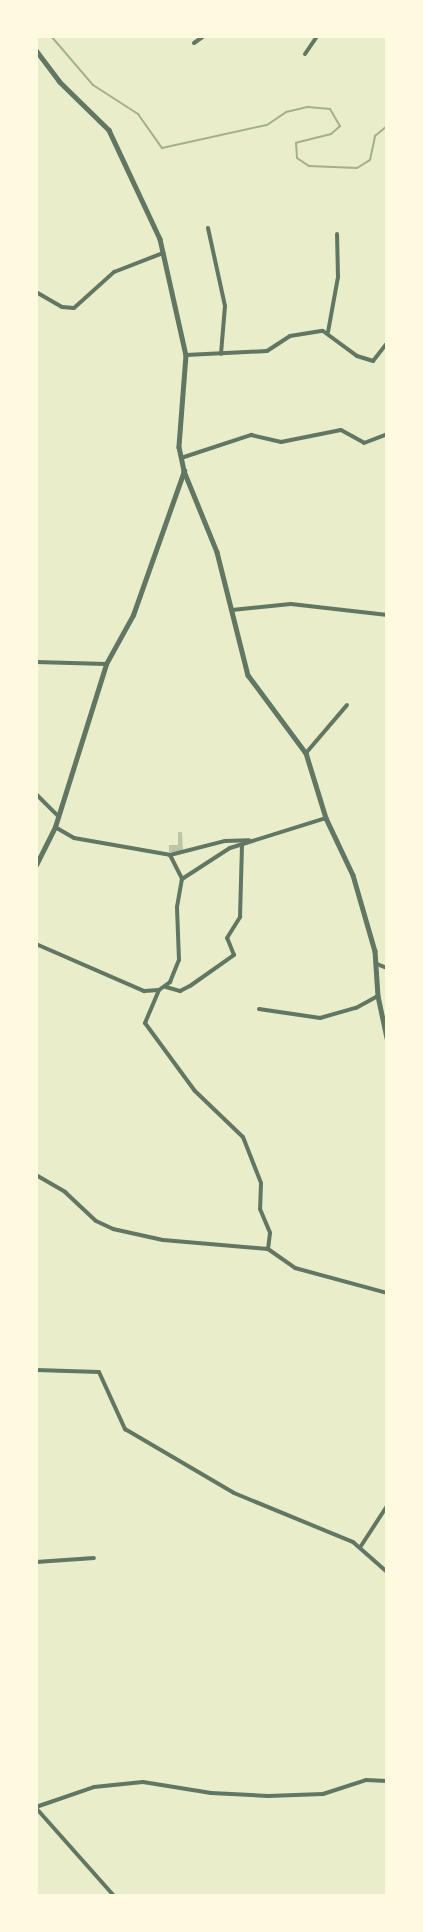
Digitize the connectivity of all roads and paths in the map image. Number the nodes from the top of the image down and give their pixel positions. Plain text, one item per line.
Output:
1 (204, 36) edge
2 (317, 36) edge
3 (194, 43) dead end
4 (36, 50) edge
5 (305, 54) dead end
6 (208, 228) dead end
7 (337, 234) dead end
8 (163, 253) junction
9 (36, 292) edge
10 (328, 332) junction
11 (387, 343) edge
12 (221, 354) junction
13 (186, 355) junction
14 (387, 434) edge
15 (181, 458) junction
16 (184, 470) junction
17 (232, 610) junction
18 (387, 615) edge
19 (36, 662) edge
20 (106, 664) junction
21 (347, 705) dead end
22 (306, 753) junction
23 (36, 794) edge
24 (58, 816) junction
25 (326, 818) junction
26 (55, 827) junction
27 (254, 840) junction
28 (242, 844) junction
29 (170, 855) junction
30 (36, 865) edge
31 (182, 879) junction
32 (36, 944) edge
33 (377, 964) junction
34 (387, 968) edge
35 (166, 987) junction
36 (159, 990) junction
37 (378, 996) junction
38 (259, 1009) dead end
39 (387, 1038) edge
40 (36, 1175) edge
41 (268, 1249) junction
42 (387, 1293) edge
43 (36, 1370) edge
44 (387, 1506) edge
45 (360, 1546) junction
46 (94, 1558) dead end
47 (36, 1562) edge
48 (387, 1572) edge
49 (387, 1781) edge
50 (36, 1808) edge
51 (114, 1896) edge

1 - 3 street
2 - 5 street
4 - 8 street
6 - 12 street
7 - 10 street
8 - 9 street
8 - 13 street
10 - 11 street
10 - 12 street
12 - 13 street
13 - 15 street
14 - 15 street
15 - 16 street
16 - 17 street
16 - 20 street
17 - 18 street
17 - 22 street
19 - 20 street
20 - 24 street
21 - 22 street
22 - 25 street
23 - 24 street
24 - 26 street
25 - 27 street
25 - 33 street
26 - 29 street
26 - 30 street
27 - 28 street
27 - 29 street
28 - 31 street
28 - 35 street
29 - 31 street
31 - 35 street
32 - 36 street
33 - 34 street
33 - 37 street
35 - 36 street
36 - 41 street
37 - 38 street
37 - 39 street
40 - 41 street
41 - 42 street
43 - 45 street
44 - 45 street
45 - 48 street
46 - 47 street
49 - 50 street
50 - 51 street

